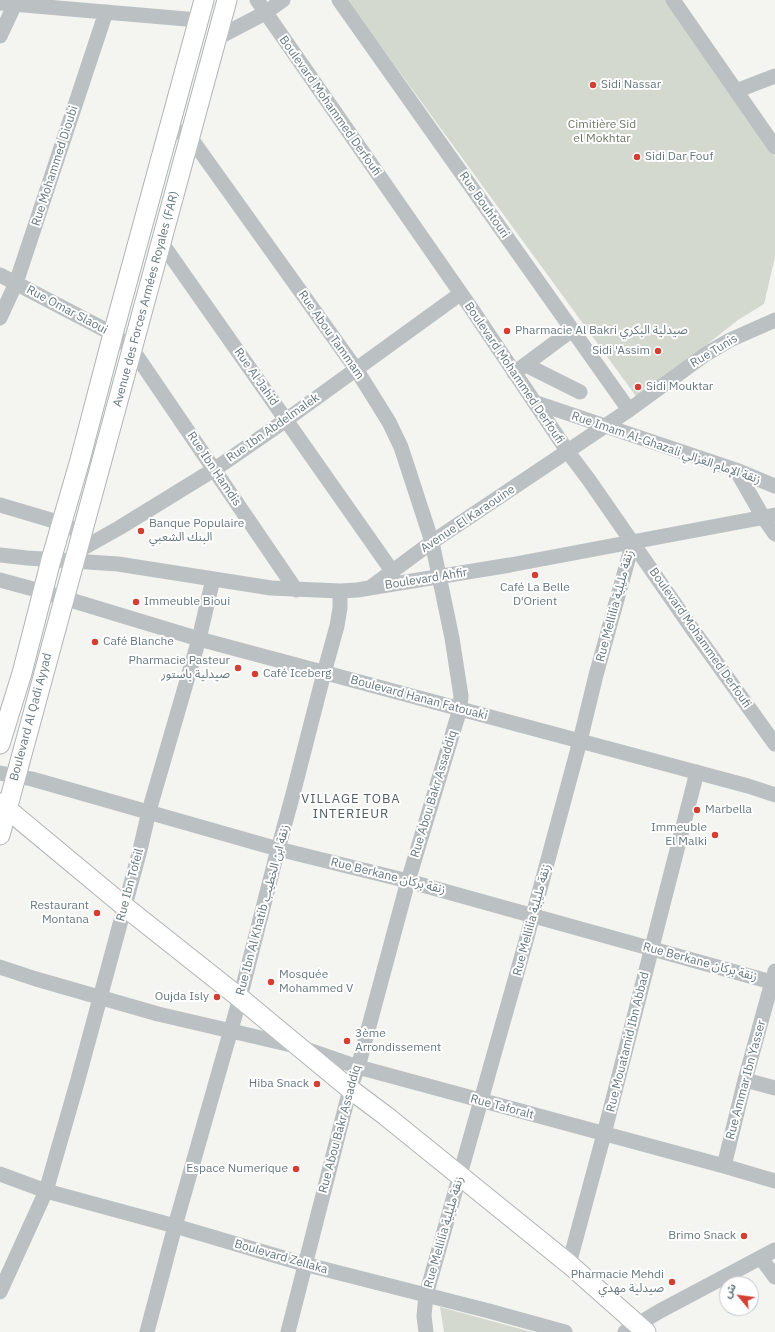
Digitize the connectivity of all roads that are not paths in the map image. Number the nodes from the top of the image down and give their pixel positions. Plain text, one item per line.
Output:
1 (204, 0) edge
2 (227, 0) edge
3 (284, 0) edge
4 (339, 0) edge
5 (673, 0) edge
6 (0, 3) edge
7 (15, 4) junction
8 (261, 6) edge
9 (106, 12) junction
10 (198, 20) junction
11 (0, 36) edge
12 (217, 38) junction
13 (775, 76) edge
14 (736, 91) junction
15 (169, 127) junction
16 (190, 137) junction
17 (775, 147) edge
18 (161, 242) junction
19 (0, 275) edge
20 (16, 283) junction
21 (460, 294) junction
22 (0, 318) edge
23 (772, 325) edge
24 (572, 330) junction
25 (113, 334) junction
26 (132, 349) junction
27 (356, 369) junction
28 (520, 369) junction
29 (580, 392) dead end
30 (534, 402) junction
31 (629, 410) junction
32 (286, 420) junction
33 (605, 426) junction
34 (568, 452) junction
35 (214, 469) junction
36 (736, 470) junction
37 (775, 486) edge
38 (0, 505) edge
39 (769, 516) edge
40 (61, 524) junction
41 (775, 534) edge
42 (432, 542) junction
43 (633, 542) junction
44 (78, 548) junction
45 (0, 555) edge
46 (51, 560) junction
47 (392, 571) junction
48 (439, 576) junction
49 (213, 579) junction
50 (0, 580) edge
51 (369, 588) junction
52 (296, 590) junction
53 (340, 591) junction
54 (44, 592) junction
55 (64, 599) junction
56 (199, 639) junction
57 (324, 673) junction
58 (460, 708) junction
59 (580, 741) junction
60 (0, 744) edge
61 (775, 744) edge
62 (697, 772) junction
63 (8, 775) edge
64 (775, 795) edge
65 (3, 806) edge
66 (149, 811) junction
67 (0, 835) edge
68 (278, 849) junction
69 (408, 881) junction
70 (124, 906) junction
71 (533, 916) junction
72 (652, 949) junction
73 (0, 967) edge
74 (774, 978) edge
75 (100, 996) junction
76 (240, 998) junction
77 (230, 1031) junction
78 (300, 1047) junction
79 (358, 1067) junction
80 (745, 1080) junction
81 (775, 1088) edge
82 (350, 1089) junction
83 (481, 1101) junction
84 (604, 1134) junction
85 (724, 1166) junction
86 (0, 1174) edge
87 (460, 1176) junction
88 (775, 1181) edge
89 (46, 1191) junction
90 (175, 1226) junction
91 (775, 1250) edge
92 (761, 1258) junction
93 (304, 1264) junction
94 (569, 1264) junction
95 (775, 1277) edge
96 (0, 1292) edge
97 (426, 1296) junction
98 (636, 1329) edge
99 (147, 1332) edge
100 (288, 1332) edge
101 (426, 1332) edge
102 (565, 1332) edge

1 - 10 main road, Avenue des Forces Armées Royales (FAR)
2 - 12 main road, Avenue des Forces Armées Royales (FAR)
3 - 8 street
4 - 24 street, Rue Bouhtouri
5 - 14 street
6 - 7 street
7 - 9 street
7 - 11 street
8 - 12 street
8 - 21 street, Boulevard Mohammed Derfoufi
9 - 10 street
9 - 20 street, Rue Mohammed Dioubi
10 - 15 main road, Avenue des Forces Armées Royales (FAR)
12 - 16 main road, Avenue des Forces Armées Royales (FAR)
13 - 14 street
14 - 17 street
15 - 16 street, Rue Abou Tammam
15 - 25 main road, Avenue des Forces Armées Royales (FAR)
16 - 18 main road, Avenue des Forces Armées Royales (FAR)
16 - 27 street, Rue Abou Tammam
18 - 26 main road, Avenue des Forces Armées Royales (FAR)
18 - 32 street, Rue Al Jahid
19 - 20 street, Rue Omar Slaoui
20 - 22 street, Rue Mohammed Dioubi
20 - 25 street, Rue Omar Slaoui
21 - 27 street, Rue Ibn Abdelmalek
21 - 28 street, Boulevard Mohammed Derfoufi
23 - 31 street, Rue Tunis
24 - 28 street
24 - 31 street, Rue Bouhtouri
25 - 26 street, Rue Omar Slaoui
25 - 40 main road, Avenue des Forces Armées Royales (FAR)
26 - 35 street, Rue Ibn Hamdis
26 - 44 main road, Avenue des Forces Armées Royales (FAR)
27 - 32 street, Rue Ibn Abdelmalek
27 - 42 street, Rue Abou Tammam
28 - 29 street
28 - 30 street, Boulevard Mohammed Derfoufi
30 - 33 street, Rue Imam Al-Ghazali زنقة الإمام الغزالي
30 - 34 street, Boulevard Mohammed Derfoufi
31 - 33 street, Rue Tunis
32 - 35 street, Rue Ibn Abdelmalek
32 - 47 street, Rue Al Jahid
33 - 34 street, Rue Tunis
33 - 36 street, Rue Imam Al-Ghazali زنقة الإمام الغزالي
34 - 42 street, Avenue El Karaouine
34 - 43 street, Boulevard Mohammed Derfoufi
35 - 44 street, Rue Ibn Abdelmalek
35 - 52 street, Rue Ibn Hamdis
36 - 37 street, Rue Imam Al-Ghazali زنقة الإمام الغزالي
36 - 39 street
38 - 40 street
39 - 41 street
39 - 43 street, Boulevard Ahfir
40 - 44 street
40 - 46 main road, Avenue des Forces Armées Royales (FAR)
42 - 47 street, Avenue El Karaouine
42 - 48 street, Rue Abou Tammam
43 - 48 street, Boulevard Ahfir
43 - 59 street, Rue Mellilia زنقة مليلية
43 - 61 street, Boulevard Mohammed Derfoufi
44 - 46 street
44 - 49 street, Boulevard Ahfir
44 - 55 main road, Avenue des Forces Armées Royales (FAR)
45 - 46 street
46 - 54 main road, Avenue des Forces Armées Royales (FAR)
47 - 51 street, Avenue El Karaouine
48 - 51 street, Boulevard Ahfir
48 - 58 street, Rue Abou Bakr Assaddiq
49 - 52 street, Boulevard Ahfir
49 - 56 street, Rue Ibn Tofeil
50 - 54 street, Boulevard Hanan Fatouaki
51 - 53 street, Boulevard Ahfir
52 - 53 street, Boulevard Ahfir
53 - 57 street, Rue Ibn Al Khatib زنقة ابن الخطيب
54 - 55 street, Boulevard Hanan Fatouaki
54 - 60 main road, Boulevard Al Qadi Ayyad
55 - 56 street, Boulevard Hanan Fatouaki
55 - 63 main road, Boulevard Al Qadi Ayyad
56 - 57 street, Boulevard Hanan Fatouaki
56 - 66 street, Rue Ibn Tofeil
57 - 58 street, Boulevard Hanan Fatouaki
57 - 68 street, Rue Ibn Al Khatib زنقة ابن الخطيب
58 - 59 street, Boulevard Hanan Fatouaki
58 - 69 street, Rue Abou Bakr Assaddiq
59 - 62 street, Boulevard Hanan Fatouaki
59 - 71 street, Rue Mellilia زنقة مليلية
62 - 64 street, Boulevard Hanan Fatouaki
62 - 72 street, Rue Mouatamid Ibn Abbad
63 - 65 main road, Boulevard Al Qadi Ayyad
63 - 66 street, Rue Berkane زنقة بركان
65 - 67 main road, Boulevard Al Qadi Ayyad
65 - 70 main road
66 - 68 street, Rue Berkane زنقة بركان
66 - 70 street, Rue Ibn Tofeil
68 - 69 street, Rue Berkane زنقة بركان
68 - 76 street, Rue Ibn Al Khatib زنقة ابن الخطيب
69 - 71 street, Rue Berkane زنقة بركان
69 - 79 street, Rue Abou Bakr Assaddiq
70 - 75 street, Rue Ibn Tofeil
70 - 76 main road
71 - 72 street, Rue Berkane زنقة بركان
71 - 83 street, Rue Mellilia زنقة مليلية
72 - 74 street, Rue Berkane زنقة بركان
72 - 84 street, Rue Mouatamid Ibn Abbad
73 - 75 street, Rue Taforalt
74 - 80 street, Rue Ammar Ibn Yasser
75 - 77 street, Rue Taforalt
75 - 89 street, Rue Ibn Tofeil
76 - 77 street, Rue Ibn Al Khatib زنقة ابن الخطيب
76 - 78 main road
77 - 78 street, Rue Taforalt
77 - 90 street, Rue Ibn Al Khatib زنقة ابن الخطيب
78 - 79 street, Rue Taforalt
78 - 82 main road
79 - 82 street, Rue Abou Bakr Assaddiq
79 - 83 street, Rue Taforalt
80 - 81 street
80 - 85 street, Rue Ammar Ibn Yasser
82 - 87 main road
82 - 93 street, Rue Abou Bakr Assaddiq
83 - 84 street, Rue Taforalt
83 - 87 street, Rue Mellilia زنقة مليلية
84 - 85 street, Rue Taforalt
84 - 94 street, Rue Mouatamid Ibn Abbad
85 - 88 street, Rue Taforalt
86 - 89 street, Boulevard Zellaka
87 - 94 main road
87 - 97 street, Rue Mellilia زنقة مليلية
89 - 90 street, Boulevard Zellaka
89 - 96 street, Rue Ibn Tofeil
90 - 93 street, Boulevard Zellaka
90 - 99 street, Rue Ibn Al Khatib زنقة ابن الخطيب
91 - 92 street
92 - 95 street
92 - 98 street
93 - 97 street, Boulevard Zellaka
93 - 100 street, Rue Abou Bakr Assaddiq
94 - 98 main road
97 - 101 street, Rue Mellilia زنقة مليلية
97 - 102 street, Boulevard Zellaka

